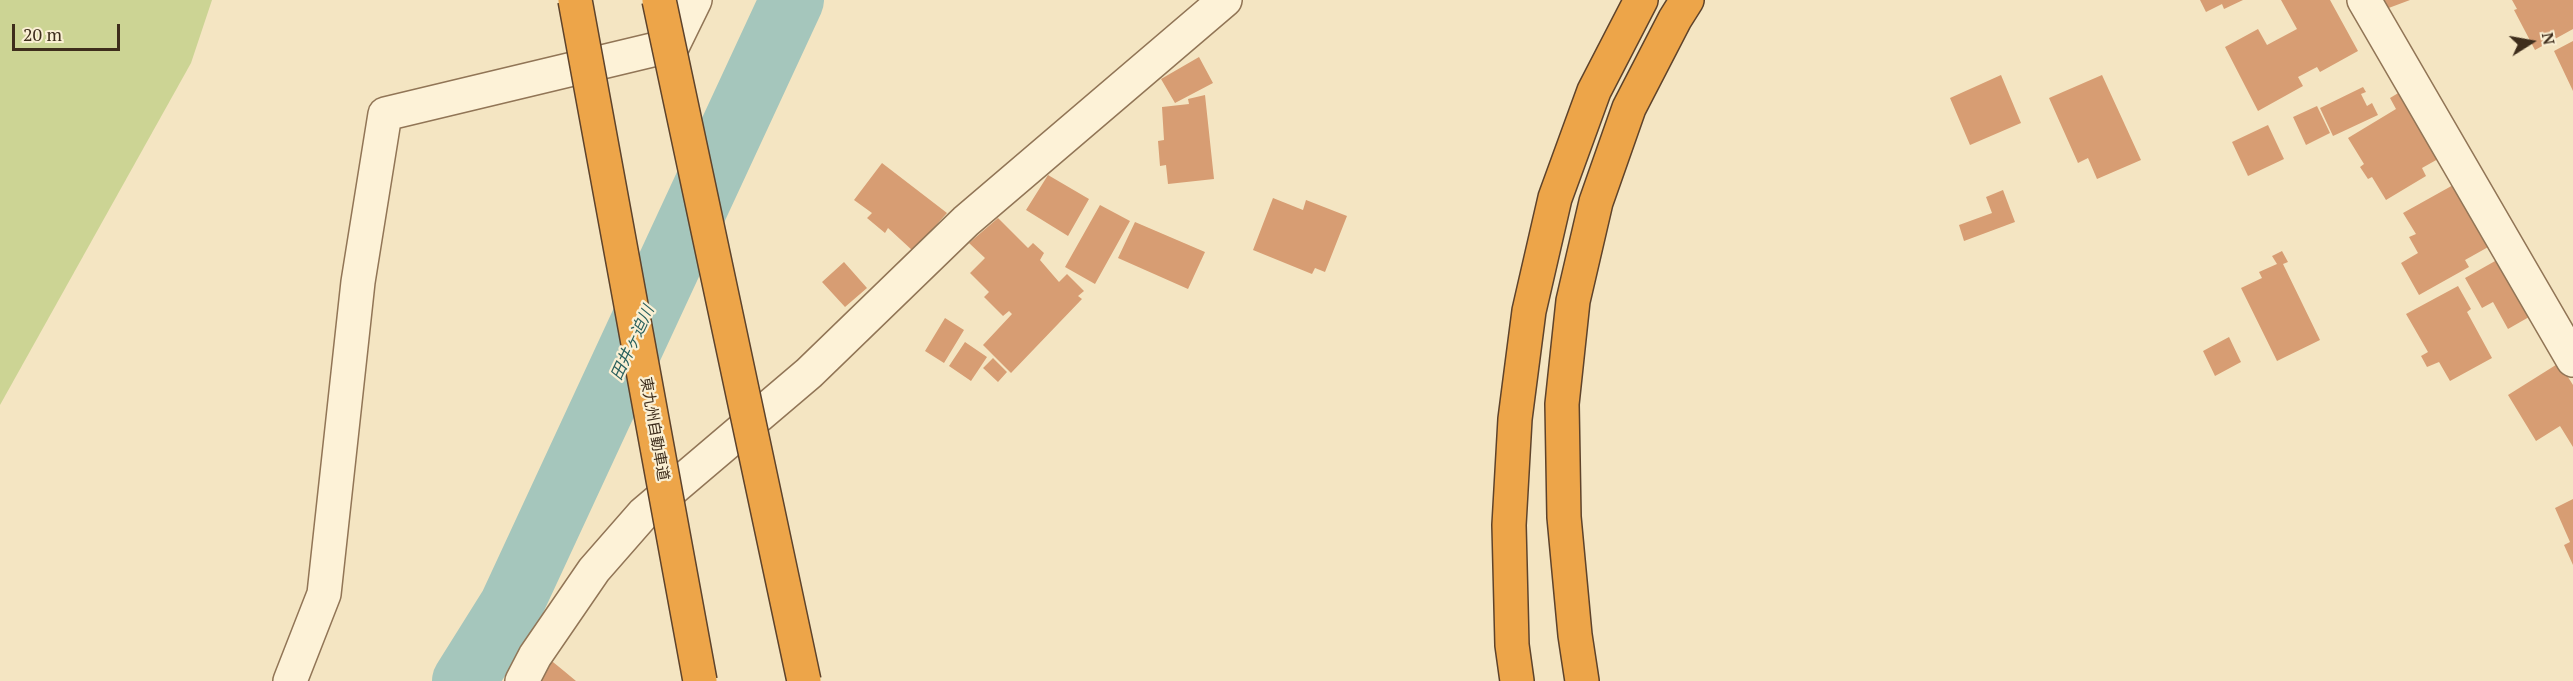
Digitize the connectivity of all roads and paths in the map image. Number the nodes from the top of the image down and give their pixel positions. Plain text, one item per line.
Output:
1 (575, 0) edge
2 (659, 0) edge
3 (695, 0) edge
4 (1225, 0) edge
5 (1641, 0) edge
6 (1688, 0) edge
7 (2364, 0) edge
8 (2573, 360) edge
9 (290, 681) edge
10 (522, 681) edge
11 (700, 681) edge
12 (804, 681) edge
13 (1517, 681) edge
14 (1582, 681) edge

1 - 11 highway, 東九州自動車道, bridge
2 - 12 highway, bridge
3 - 9 street
4 - 10 street
5 - 13 highway
6 - 14 highway
7 - 8 street

